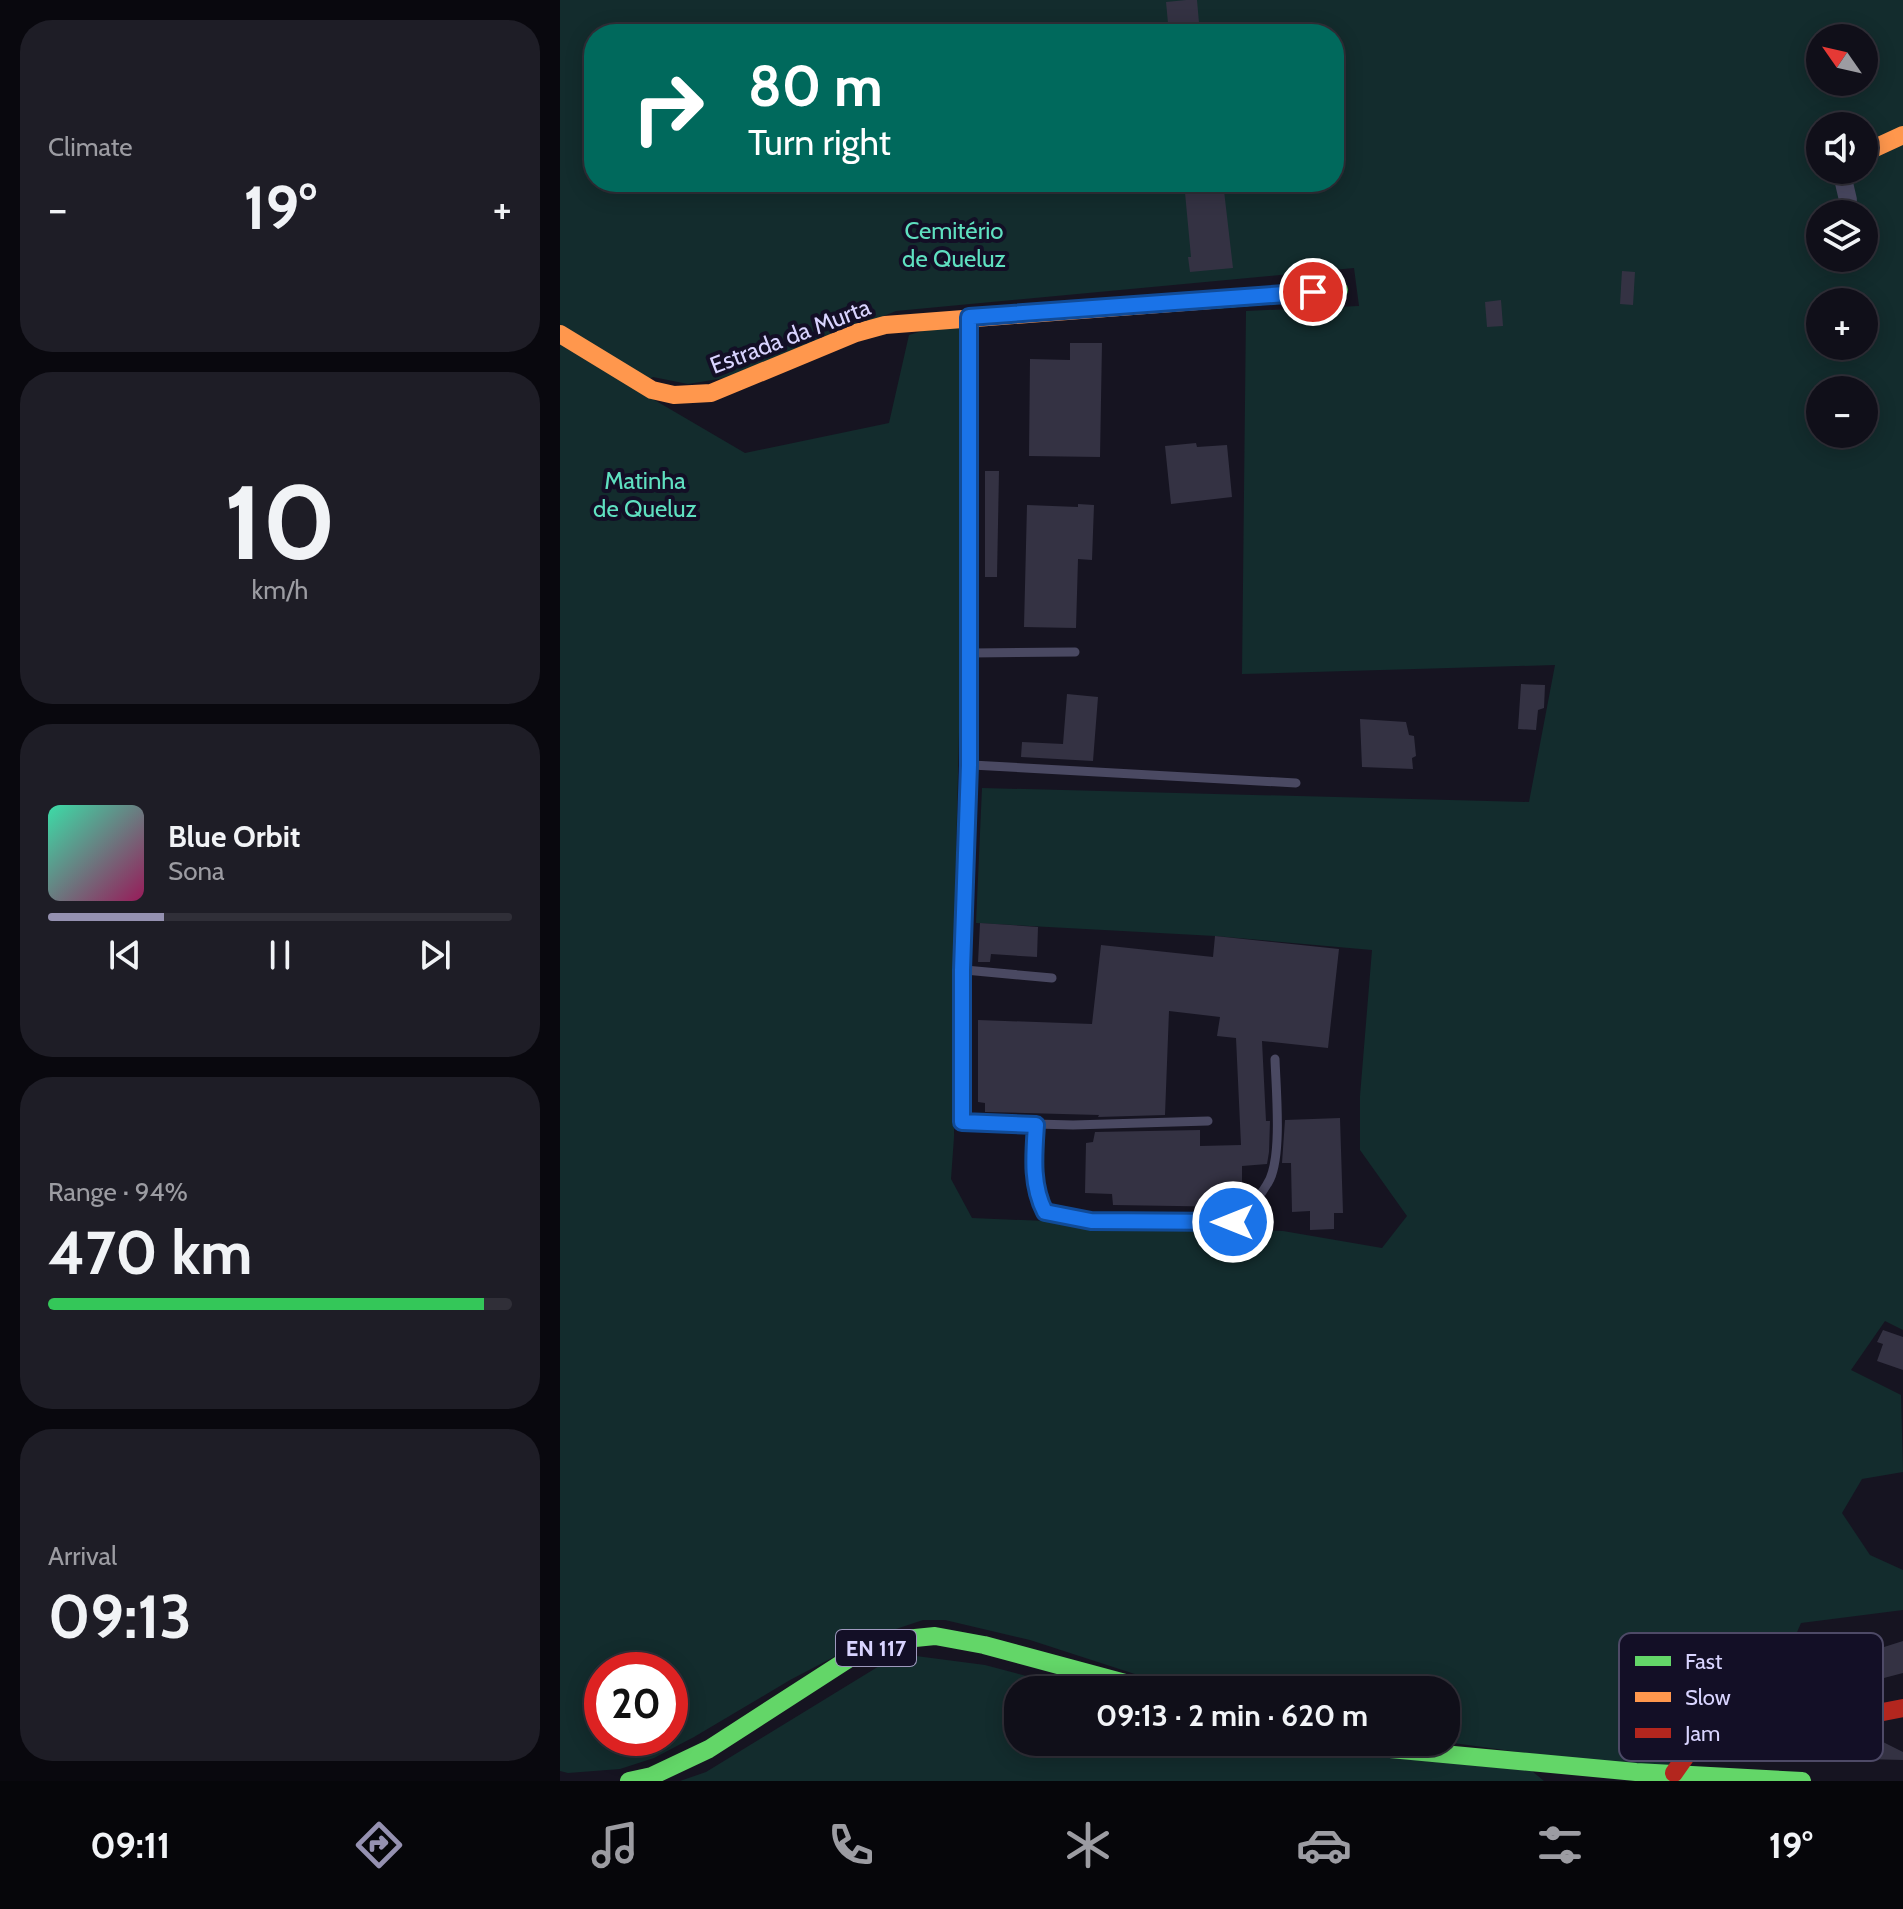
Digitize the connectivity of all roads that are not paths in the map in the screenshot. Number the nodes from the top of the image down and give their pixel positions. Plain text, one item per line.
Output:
1 (1903, 135) edge
2 (1878, 147) edge
3 (1844, 184) edge
4 (1848, 200) dead end
5 (1339, 290) dead end
6 (969, 317) junction
7 (560, 334) edge
8 (1075, 652) dead end
9 (968, 654) junction
10 (969, 765) junction
11 (1296, 783) dead end
12 (962, 970) junction
13 (1052, 978) dead end
14 (1275, 1059) dead end
15 (1208, 1121) dead end
16 (962, 1122) joint
17 (1036, 1125) junction
18 (1099, 1676) edge
19 (1903, 1708) edge
20 (1883, 1712) edge
21 (1452, 1756) edge
22 (1682, 1761) edge
23 (1674, 1773) junction
24 (1641, 1776) edge
25 (629, 1781) edge
26 (1802, 1781) edge

1 - 2 street
3 - 4 street
5 - 6 street, Estrada da Murta
6 - 7 street, Estrada da Murta
6 - 9 street
8 - 9 lane
9 - 10 street
10 - 11 lane
10 - 12 street
12 - 13 lane
12 - 16 street
14 - 17 lane
15 - 17 lane
16 - 17 lane
18 - 25 street, EN 117
19 - 20 street
21 - 24 street
22 - 23 street
23 - 24 street
23 - 26 street

